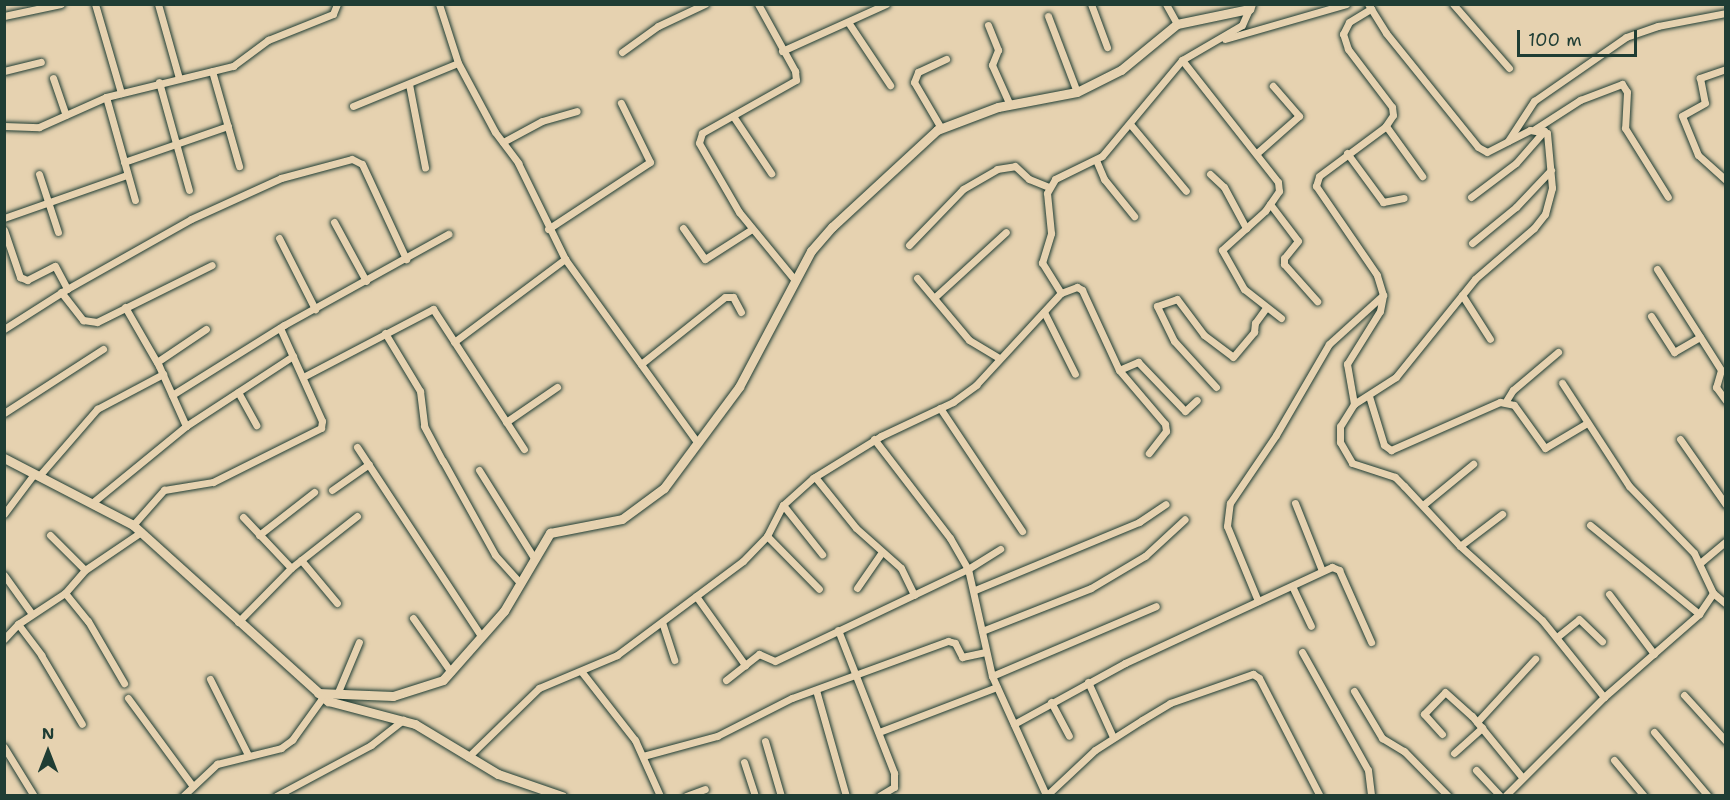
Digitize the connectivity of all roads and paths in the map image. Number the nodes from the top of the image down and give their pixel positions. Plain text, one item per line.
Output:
1 (14, 4) edge
2 (61, 4) edge
3 (95, 4) edge
4 (158, 4) edge
5 (337, 4) edge
6 (439, 4) edge
7 (705, 4) edge
8 (758, 4) edge
9 (886, 4) edge
10 (1091, 4) edge
11 (1166, 4) edge
12 (1346, 4) edge
13 (1452, 4) edge
14 (1250, 7) edge
15 (1370, 7) edge
16 (1725, 13) edge
17 (16, 14) junction
18 (4, 15) edge
19 (1048, 16) dead end
20 (848, 22) junction
21 (1177, 24) junction
22 (988, 25) dead end
23 (1107, 47) dead end
24 (1203, 47) junction
25 (782, 51) junction
26 (622, 52) dead end
27 (946, 59) dead end
28 (1182, 60) junction
29 (41, 62) dead end
30 (458, 63) junction
31 (1509, 68) dead end
32 (1725, 69) edge
33 (4, 71) edge
34 (212, 71) junction
35 (53, 78) dead end
36 (179, 78) junction
37 (159, 82) junction
38 (409, 84) junction
39 (890, 85) dead end
40 (1273, 86) dead end
41 (1077, 92) junction
42 (121, 93) junction
43 (106, 97) junction
44 (621, 103) dead end
45 (1010, 105) junction
46 (353, 106) dead end
47 (577, 111) dead end
48 (66, 115) junction
49 (733, 116) junction
50 (1130, 124) junction
51 (4, 126) edge
52 (228, 126) junction
53 (1386, 126) junction
54 (941, 128) junction
55 (1535, 129) junction
56 (1544, 131) junction
57 (1508, 141) junction
58 (503, 142) junction
59 (175, 144) junction
60 (1257, 153) junction
61 (1347, 153) junction
62 (1096, 160) junction
63 (124, 162) junction
64 (239, 166) dead end
65 (425, 167) dead end
66 (1551, 170) junction
67 (771, 173) dead end
68 (39, 174) dead end
69 (1210, 174) dead end
70 (127, 175) junction
71 (1422, 176) dead end
72 (1725, 180) edge
73 (1049, 187) junction
74 (189, 190) dead end
75 (1186, 191) dead end
76 (1472, 197) dead end
77 (1668, 197) dead end
78 (1404, 198) dead end
79 (135, 200) dead end
80 (48, 202) junction
81 (1270, 204) junction
82 (1134, 216) dead end
83 (4, 218) edge
84 (334, 222) dead end
85 (682, 228) dead end
86 (1246, 228) junction
87 (548, 229) junction
88 (752, 229) junction
89 (4, 230) edge
90 (58, 232) dead end
91 (1006, 232) dead end
92 (448, 234) dead end
93 (279, 238) dead end
94 (6, 242) edge
95 (1472, 243) dead end
96 (909, 245) dead end
97 (406, 259) junction
98 (565, 259) junction
99 (212, 265) dead end
100 (1657, 269) dead end
101 (917, 278) dead end
102 (794, 279) junction
103 (366, 281) junction
104 (64, 290) junction
105 (1061, 293) junction
106 (1383, 295) junction
107 (1462, 295) junction
108 (935, 297) junction
109 (1317, 301) dead end
110 (125, 307) junction
111 (1266, 308) junction
112 (315, 309) junction
113 (741, 312) dead end
114 (1044, 312) junction
115 (1651, 316) dead end
116 (1281, 318) dead end
117 (280, 328) junction
118 (4, 329) edge
119 (206, 329) dead end
120 (385, 333) junction
121 (1700, 337) junction
122 (1490, 339) dead end
123 (454, 342) junction
124 (104, 349) dead end
125 (1558, 352) dead end
126 (293, 356) junction
127 (999, 358) junction
128 (157, 362) junction
129 (641, 364) junction
130 (1119, 370) junction
131 (163, 374) junction
132 (1075, 374) dead end
133 (303, 377) junction
134 (1562, 383) dead end
135 (557, 387) dead end
136 (1216, 387) dead end
137 (238, 392) junction
138 (172, 395) junction
139 (1369, 396) junction
140 (1197, 400) dead end
141 (1506, 401) junction
142 (1725, 401) edge
143 (1354, 404) junction
144 (940, 408) junction
145 (4, 413) edge
146 (506, 422) junction
147 (1587, 423) junction
148 (256, 425) dead end
149 (186, 426) junction
150 (874, 439) junction
151 (1680, 439) dead end
152 (697, 442) junction
153 (357, 447) dead end
154 (524, 449) dead end
155 (1149, 453) dead end
156 (4, 458) edge
157 (369, 464) junction
158 (1473, 464) dead end
159 (479, 470) dead end
160 (36, 475) junction
161 (815, 477) junction
162 (332, 490) dead end
163 (314, 492) dead end
164 (92, 503) junction
165 (1295, 503) dead end
166 (1166, 504) dead end
167 (783, 505) junction
168 (1423, 505) junction
169 (1725, 505) edge
170 (4, 514) edge
171 (1502, 514) dead end
172 (357, 516) dead end
173 (243, 517) dead end
174 (1185, 519) dead end
175 (1590, 525) dead end
176 (137, 529) junction
177 (1022, 531) dead end
178 (260, 534) junction
179 (50, 535) dead end
180 (767, 536) junction
181 (1725, 541) edge
182 (1460, 546) junction
183 (1000, 549) dead end
184 (882, 552) junction
185 (822, 554) dead end
186 (534, 558) junction
187 (301, 560) junction
188 (1700, 563) junction
189 (291, 568) junction
190 (968, 569) junction
191 (85, 570) junction
192 (1322, 571) junction
193 (4, 575) edge
194 (520, 583) junction
195 (1292, 586) junction
196 (857, 588) dead end
197 (819, 589) dead end
198 (975, 590) junction
199 (65, 593) junction
200 (1713, 593) junction
201 (1609, 594) dead end
202 (914, 595) junction
203 (696, 596) junction
204 (1258, 601) junction
205 (337, 603) dead end
206 (1725, 604) edge
207 (1156, 606) dead end
208 (33, 614) junction
209 (1699, 614) junction
210 (412, 618) dead end
211 (238, 622) junction
212 (662, 622) junction
213 (18, 624) junction
214 (1311, 626) dead end
215 (838, 630) junction
216 (982, 631) junction
217 (482, 637) junction
218 (1557, 637) junction
219 (4, 639) edge
220 (1602, 641) dead end
221 (360, 642) dead end
222 (1371, 642) dead end
223 (985, 652) junction
224 (1302, 652) dead end
225 (1654, 654) junction
226 (1535, 659) dead end
227 (674, 660) dead end
228 (745, 665) junction
229 (581, 671) junction
230 (451, 672) junction
231 (856, 676) junction
232 (992, 676) junction
233 (210, 679) dead end
234 (726, 680) dead end
235 (1088, 682) junction
236 (124, 683) dead end
237 (997, 687) junction
238 (816, 690) junction
239 (1354, 691) dead end
240 (338, 692) junction
241 (1684, 694) dead end
242 (320, 695) junction
243 (1604, 697) junction
244 (128, 698) dead end
245 (1051, 702) junction
246 (403, 720) junction
247 (82, 724) dead end
248 (1014, 724) junction
249 (1479, 725) junction
250 (879, 732) junction
251 (1654, 732) dead end
252 (1442, 734) dead end
253 (1069, 736) dead end
254 (1113, 737) junction
255 (765, 741) dead end
256 (1725, 741) edge
257 (4, 747) edge
258 (1454, 753) dead end
259 (248, 755) junction
260 (643, 756) junction
261 (468, 757) junction
262 (1614, 760) dead end
263 (744, 762) dead end
264 (1476, 770) dead end
265 (1522, 777) junction
266 (192, 785) junction
267 (705, 789) dead end
268 (1446, 794) edge
269 (33, 795) edge
270 (183, 795) edge
271 (276, 795) edge
272 (562, 795) edge
273 (660, 795) edge
274 (686, 795) edge
275 (755, 795) edge
276 (781, 795) edge
277 (846, 795) edge
278 (879, 795) edge
279 (1046, 795) edge
280 (1320, 795) edge
281 (1371, 795) edge
282 (1500, 795) edge
283 (1505, 795) edge
284 (1644, 795) edge
285 (1708, 795) edge

1 - 17 street
2 - 17 street
3 - 42 street
4 - 36 street
5 - 34 street
6 - 30 street
7 - 26 street
8 - 25 street
9 - 20 street
10 - 23 street
11 - 21 street
12 - 24 street
13 - 31 street
14 - 21 street
14 - 24 street
15 - 53 street
15 - 57 street
16 - 57 street
17 - 18 street
19 - 41 street
20 - 25 street
20 - 39 street
21 - 41 street
22 - 45 street
24 - 28 street
25 - 49 street
27 - 54 street
28 - 50 street
28 - 60 street
29 - 33 street
30 - 38 street
30 - 58 street
32 - 72 street
34 - 36 street
34 - 52 street
35 - 48 street
36 - 37 street
37 - 42 street
37 - 59 street
38 - 46 street
38 - 65 street
40 - 60 street
41 - 45 street
42 - 43 street
43 - 48 street
43 - 63 street
44 - 87 street
45 - 54 street
47 - 58 street
48 - 51 street
49 - 67 street
49 - 88 street
50 - 62 street
50 - 75 street
52 - 59 street
52 - 64 street
53 - 61 street
53 - 71 street
54 - 102 street
55 - 56 street
55 - 57 street
55 - 77 street
56 - 66 street
56 - 76 street
58 - 87 street
59 - 63 street
59 - 74 street
60 - 81 street
61 - 78 street
61 - 106 street
62 - 73 street
62 - 82 street
63 - 70 street
66 - 95 street
66 - 107 street
68 - 80 street
69 - 86 street
70 - 79 street
70 - 80 street
73 - 96 street
73 - 105 street
80 - 83 street
80 - 90 street
81 - 86 street
81 - 109 street
84 - 103 street
85 - 88 street
86 - 111 street
87 - 98 street
88 - 102 street
89 - 94 street
91 - 108 street
92 - 97 street
93 - 112 street
94 - 104 street
97 - 103 street
97 - 104 street
98 - 123 street
98 - 129 street
99 - 110 street
100 - 121 street
101 - 108 street
102 - 152 street
103 - 112 street
104 - 110 street
104 - 118 street
105 - 114 street
105 - 130 street
106 - 143 street
106 - 204 street
107 - 122 street
107 - 139 street
108 - 127 street
110 - 128 street
111 - 116 street
111 - 136 street
112 - 117 street
113 - 129 street
114 - 127 street
114 - 132 street
115 - 121 street
117 - 126 street
117 - 138 street
119 - 128 street
120 - 123 street
120 - 133 street
120 - 194 street
121 - 142 street
123 - 146 street
124 - 145 street
125 - 141 street
126 - 133 street
126 - 137 street
127 - 144 street
128 - 131 street
129 - 152 street
130 - 140 street
130 - 155 street
131 - 138 street
131 - 160 street
133 - 176 street
134 - 147 street
135 - 146 street
137 - 148 street
137 - 149 street
138 - 149 street
139 - 141 street
139 - 143 street
141 - 147 street
143 - 168 street
144 - 150 street
144 - 177 street
146 - 154 street
147 - 188 street
149 - 164 street
150 - 161 street
150 - 190 street
151 - 169 street
152 - 186 street
153 - 157 street
156 - 160 street
157 - 162 street
157 - 217 street
158 - 168 street
159 - 186 street
160 - 164 street
160 - 170 street
161 - 167 street
161 - 184 street
163 - 178 street
164 - 176 street
165 - 192 street
166 - 198 street
167 - 180 street
167 - 185 street
168 - 182 street
171 - 182 street
172 - 187 street
173 - 178 street
174 - 216 street
175 - 209 street
176 - 191 street
176 - 211 street
178 - 189 street
179 - 191 street
180 - 197 street
180 - 203 street
181 - 188 street
182 - 218 street
183 - 190 street
184 - 196 street
184 - 202 street
186 - 194 street
187 - 189 street
187 - 205 street
188 - 200 street
189 - 211 street
190 - 198 street
190 - 202 street
191 - 199 street
192 - 195 street
192 - 222 street
193 - 208 street
194 - 217 street
195 - 204 street
195 - 214 street
198 - 216 street
199 - 208 street
199 - 236 street
200 - 206 street
200 - 209 street
201 - 225 street
202 - 215 street
203 - 212 street
203 - 228 street
204 - 235 street
207 - 232 street
208 - 213 street
209 - 225 street
210 - 230 street
211 - 242 street
212 - 227 street
212 - 229 street
213 - 219 street
213 - 247 street
215 - 228 street
215 - 231 street
216 - 223 street
217 - 230 street
218 - 220 street
218 - 243 street
221 - 240 street
223 - 231 street
223 - 232 street
224 - 281 street
225 - 243 street
226 - 249 street
228 - 234 street
229 - 260 street
229 - 261 street
230 - 240 street
231 - 238 street
231 - 250 street
232 - 237 street
233 - 259 street
235 - 245 street
235 - 254 street
237 - 248 street
237 - 250 street
238 - 260 street
238 - 277 street
239 - 268 street
240 - 242 street
241 - 256 street
242 - 246 street
242 - 259 street
243 - 265 street
244 - 266 street
245 - 248 street
245 - 253 street
246 - 261 street
246 - 271 street
248 - 279 street
249 - 252 street
249 - 258 street
249 - 265 street
250 - 278 street
251 - 285 street
254 - 279 street
254 - 280 street
255 - 276 street
257 - 269 street
259 - 266 street
260 - 273 street
261 - 272 street
262 - 284 street
263 - 275 street
264 - 282 street
265 - 283 street
266 - 270 street
267 - 274 street

